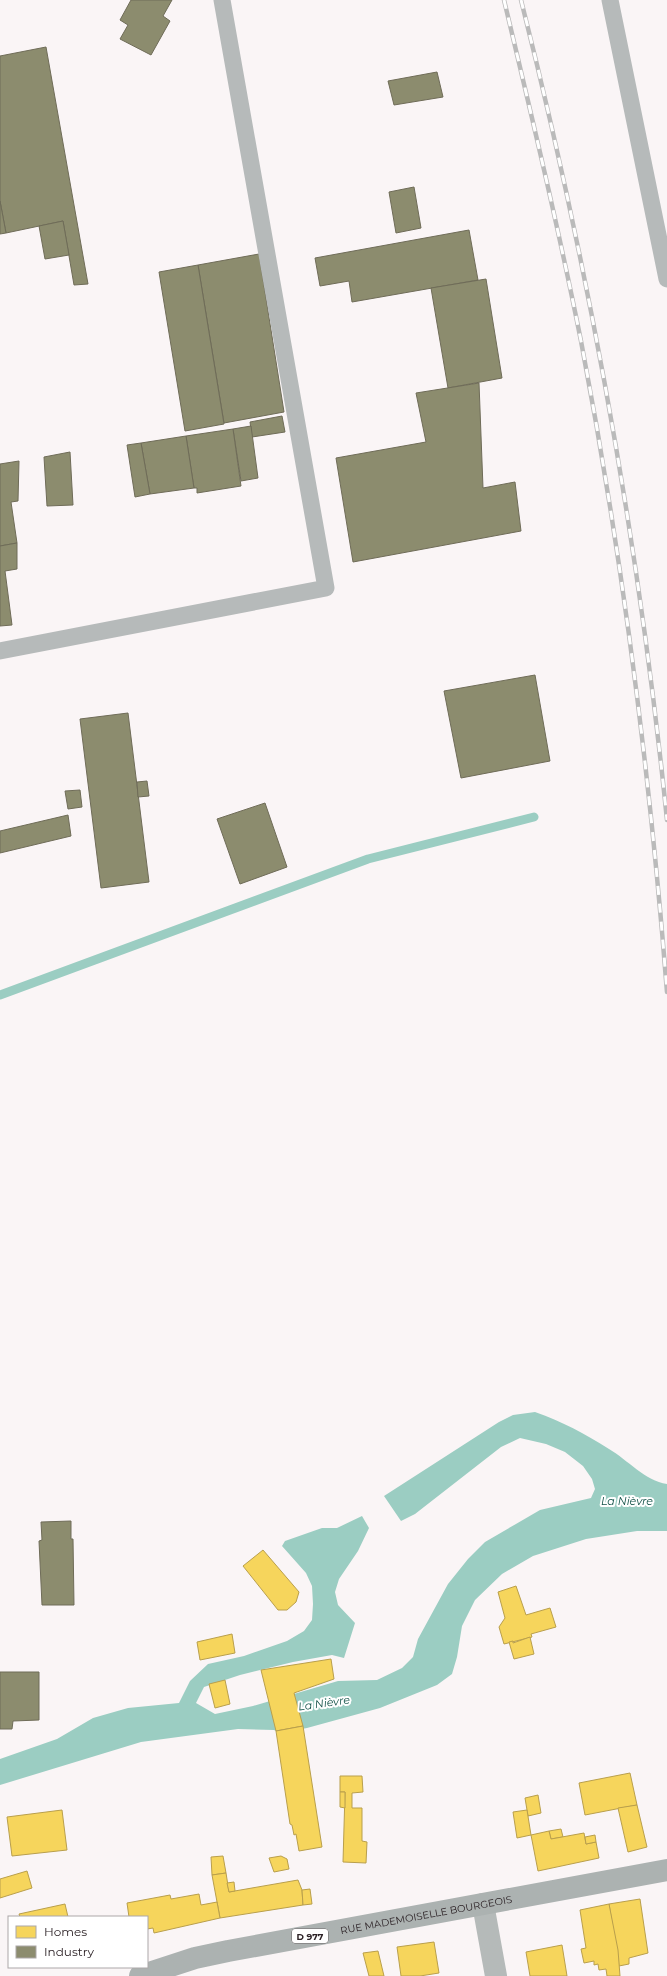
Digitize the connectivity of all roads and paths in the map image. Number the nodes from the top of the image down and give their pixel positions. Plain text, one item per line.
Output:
1 (222, 0) edge
2 (610, 0) edge
3 (667, 278) edge
4 (0, 651) edge
5 (667, 1870) edge
6 (483, 1904) junction
7 (140, 1976) edge
8 (496, 1976) edge

1 - 4 lane
2 - 3 lane
5 - 6 main road, RUE MADEMOISELLE BOURGEOIS / D 977
6 - 7 main road, RUE MADEMOISELLE BOURGEOIS / D 977
6 - 8 street

